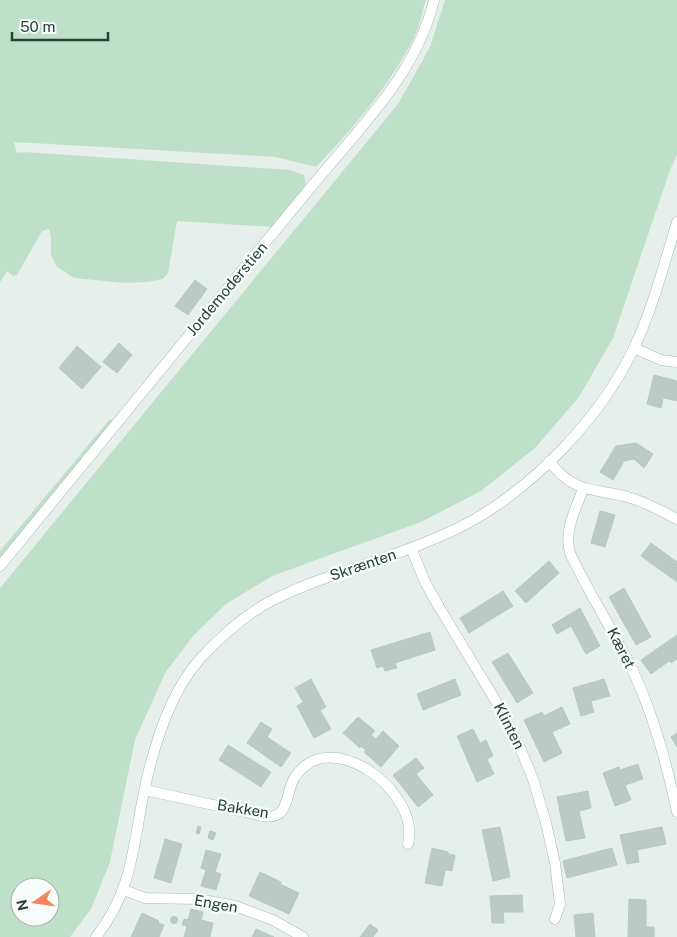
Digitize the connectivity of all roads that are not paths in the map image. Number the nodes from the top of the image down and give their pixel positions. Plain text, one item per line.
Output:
1 (434, 0) edge
2 (677, 222) edge
3 (634, 348) junction
4 (677, 362) edge
5 (549, 461) junction
6 (584, 489) junction
7 (677, 519) edge
8 (411, 548) junction
9 (0, 566) edge
10 (145, 790) junction
11 (677, 812) edge
12 (408, 844) dead end
13 (124, 890) junction
14 (555, 919) dead end
15 (96, 937) edge
16 (303, 937) edge

1 - 9 street, Jordemoderstien
2 - 3 street, Skrænten
3 - 4 street
3 - 5 street, Skrænten
5 - 6 street
5 - 8 street, Skrænten
6 - 7 street
6 - 11 street, Kæret
8 - 10 street, Skrænten
8 - 14 street, Klinten
10 - 12 street, Bakken
10 - 13 street, Skrænten
13 - 15 street, Skrænten
13 - 16 street, Engen

